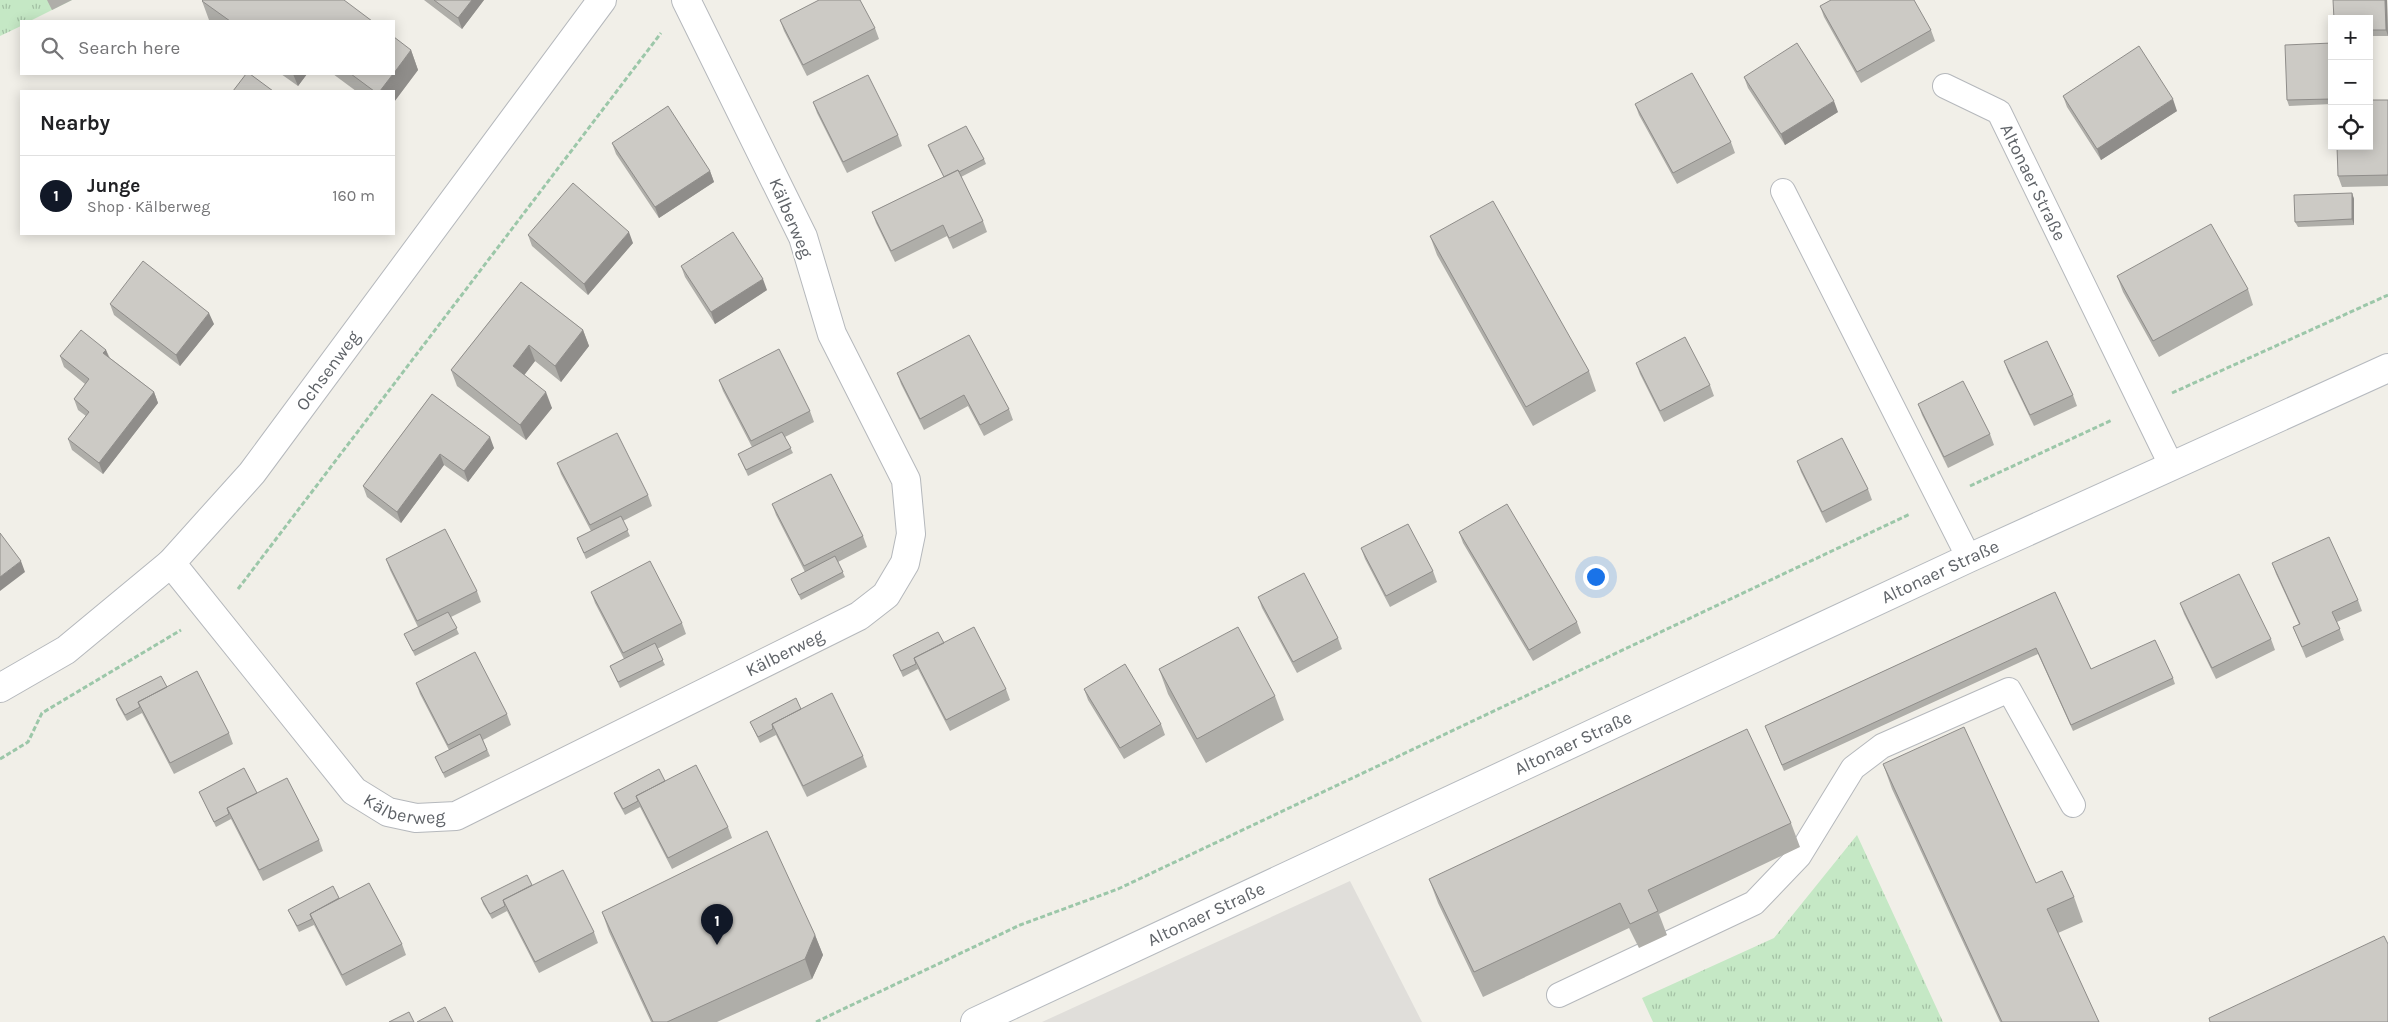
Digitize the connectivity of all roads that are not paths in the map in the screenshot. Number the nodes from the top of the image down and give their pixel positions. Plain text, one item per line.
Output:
1 (602, 0) edge
2 (686, 0) edge
3 (1945, 86) dead end
4 (1783, 191) dead end
5 (2388, 368) edge
6 (2172, 467) junction
7 (1969, 558) junction
8 (171, 563) junction
9 (0, 688) edge
10 (2073, 805) dead end
11 (1559, 995) dead end
12 (975, 1022) edge

1 - 8 street, Ochsenweg
2 - 8 street, Kälberweg
3 - 6 lane, Altonaer Straße
4 - 7 lane
5 - 6 street, Altonaer Straße
6 - 7 street, Altonaer Straße
7 - 12 street, Altonaer Straße
8 - 9 street, Ochsenweg
10 - 11 lane

